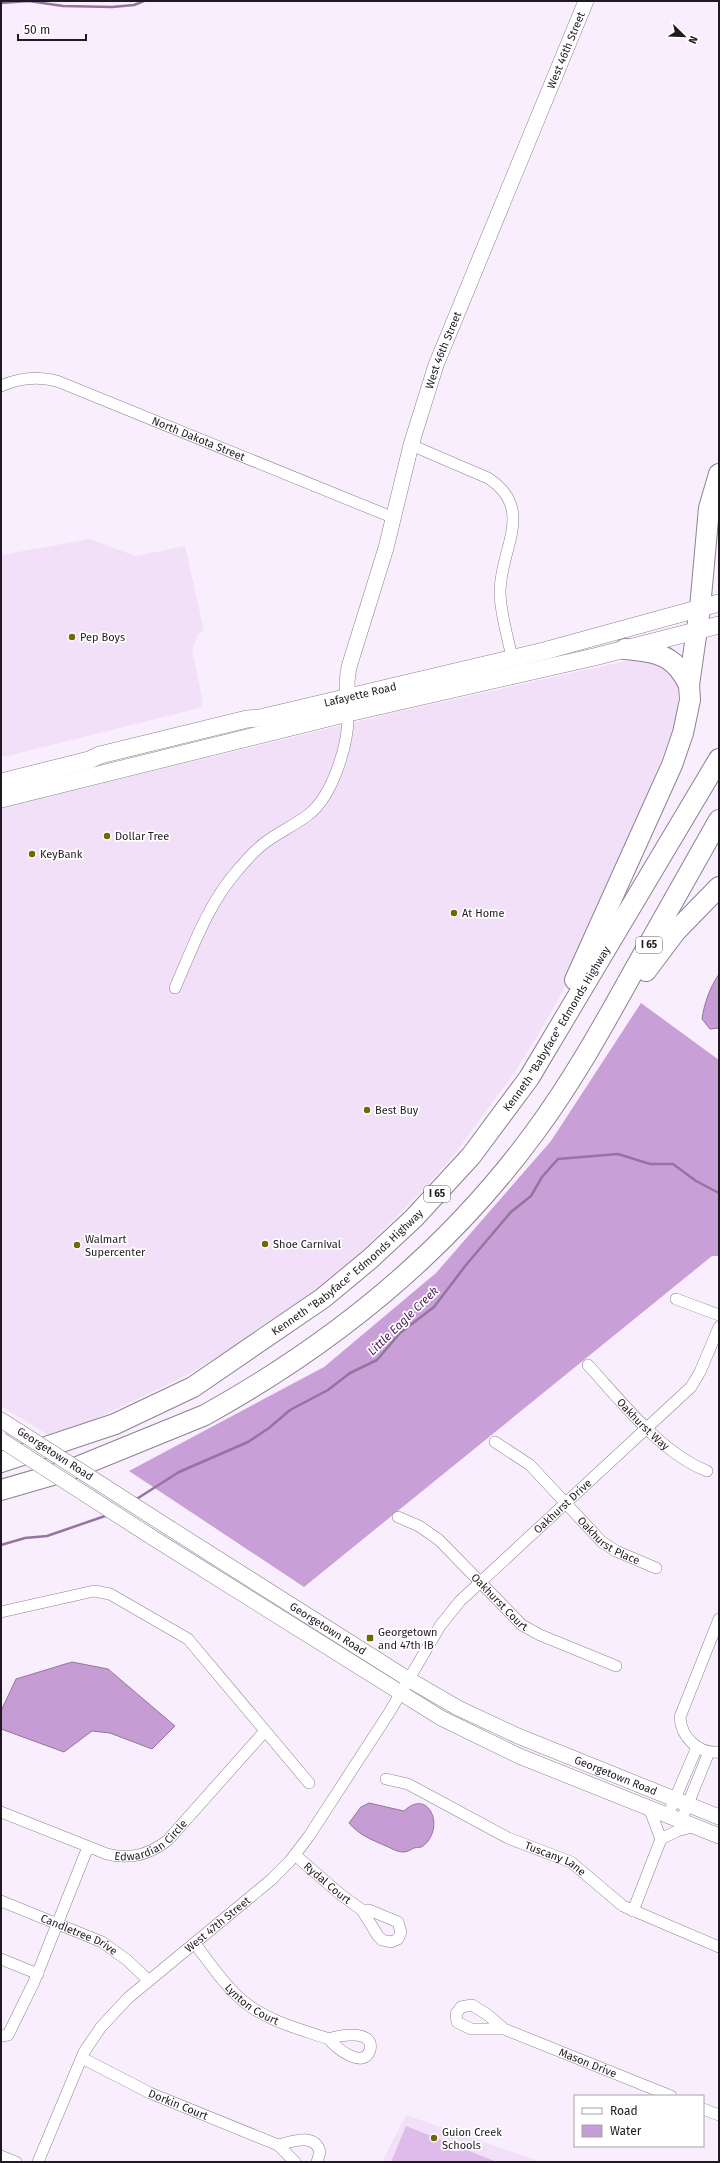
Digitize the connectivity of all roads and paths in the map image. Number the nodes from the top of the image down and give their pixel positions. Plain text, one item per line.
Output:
1 (586, 1) edge
2 (1, 386) edge
3 (411, 445) junction
4 (719, 474) edge
5 (394, 518) junction
6 (710, 605) edge
7 (719, 624) edge
8 (697, 630) junction
9 (625, 648) junction
10 (512, 658) junction
11 (689, 684) junction
12 (347, 696) junction
13 (348, 713) junction
14 (719, 759) edge
15 (1, 782) edge
16 (1, 799) edge
17 (719, 820) edge
18 (719, 887) edge
19 (175, 988) dead end
20 (578, 1069) junction
21 (463, 1164) junction
22 (676, 1299) dead end
23 (719, 1315) edge
24 (719, 1327) edge
25 (588, 1365) dead end
26 (1, 1420) edge
27 (648, 1428) junction
28 (1, 1440) edge
29 (495, 1442) dead end
30 (1, 1462) edge
31 (707, 1471) dead end
32 (1, 1490) edge
33 (567, 1503) junction
34 (398, 1517) dead end
35 (656, 1568) dead end
36 (481, 1582) junction
37 (1, 1612) edge
38 (719, 1619) edge
39 (616, 1666) dead end
40 (404, 1686) junction
41 (265, 1730) junction
42 (707, 1750) edge
43 (386, 1779) dead end
44 (309, 1783) dead end
45 (681, 1802) junction
46 (649, 1808) junction
47 (1, 1812) edge
48 (675, 1818) junction
49 (719, 1818) edge
50 (695, 1826) junction
51 (719, 1836) edge
52 (661, 1839) junction
53 (88, 1847) junction
54 (295, 1855) junction
55 (1, 1901) edge
56 (362, 1910) dead end
57 (633, 1911) junction
58 (59, 1924) junction
59 (195, 1944) junction
60 (719, 1947) edge
61 (1, 1959) edge
62 (38, 1974) junction
63 (149, 1981) junction
64 (504, 2029) dead end
65 (1, 2036) edge
66 (329, 2039) dead end
67 (82, 2058) junction
68 (669, 2095) edge
69 (704, 2109) edge
70 (719, 2115) edge
71 (278, 2145) junction
72 (1, 2156) edge
73 (16, 2162) edge
74 (38, 2162) edge
75 (294, 2162) edge
76 (317, 2162) edge

1 - 3 main road, West 46th Street
2 - 5 street, North Dakota Street
3 - 5 main road, West 46th Street
3 - 10 street
4 - 6 highway
5 - 12 main road, West 46th Street
6 - 8 highway
6 - 10 main road, Lafayette Road
7 - 8 main road, Lafayette Road
8 - 9 main road, Lafayette Road
8 - 11 highway
9 - 11 highway
9 - 13 main road, Lafayette Road
10 - 12 main road, Lafayette Road
11 - 21 highway
12 - 13 main road, West 46th Street
12 - 15 main road, Lafayette Road
13 - 16 main road, Lafayette Road
13 - 19 street
14 - 21 highway, Kenneth "Babyface" Edmonds Highway / I 65
17 - 20 highway, I 65
18 - 20 highway
20 - 32 highway, I 65
21 - 30 highway, Kenneth "Babyface" Edmonds Highway / I 65
22 - 23 street
24 - 27 street, Oakhurst Drive
25 - 27 street, Oakhurst Way
26 - 40 main road, Georgetown Road, bridge
27 - 31 street, Oakhurst Way
27 - 33 street, Oakhurst Drive
28 - 40 main road, Georgetown Road, bridge
29 - 33 street, Oakhurst Place
33 - 35 street, Oakhurst Place
33 - 36 street, Oakhurst Drive
34 - 36 street, Oakhurst Court
36 - 39 street, Oakhurst Court
36 - 40 street, Oakhurst Drive
37 - 41 street
38 - 42 street
40 - 45 main road, Georgetown Road
40 - 46 main road, Georgetown Road
40 - 54 street, West 47th Street
41 - 44 street
41 - 53 street, Edwardian Circle
42 - 45 street
43 - 57 street, Tuscany Lane
45 - 48 street
45 - 49 main road, Georgetown Road
46 - 48 main road, Georgetown Road
46 - 52 street
47 - 53 street, Edwardian Circle
48 - 50 main road, Georgetown Road
50 - 51 main road, Georgetown Road
50 - 52 street
52 - 57 street
53 - 58 street
54 - 56 street, Rydal Court
54 - 59 street, West 47th Street
55 - 58 street, Candletree Drive
57 - 60 street, Tuscany Lane
58 - 62 street
58 - 63 street, Candletree Drive
59 - 63 street, West 47th Street
59 - 66 street, Lynton Court
61 - 62 street
62 - 65 street
63 - 67 street, West 47th Street
64 - 68 street, Mason Drive
67 - 71 street, Dorkin Court
67 - 74 street, West 47th Street
69 - 70 street
71 - 75 street, Dorkin Court
71 - 76 street
72 - 73 street

